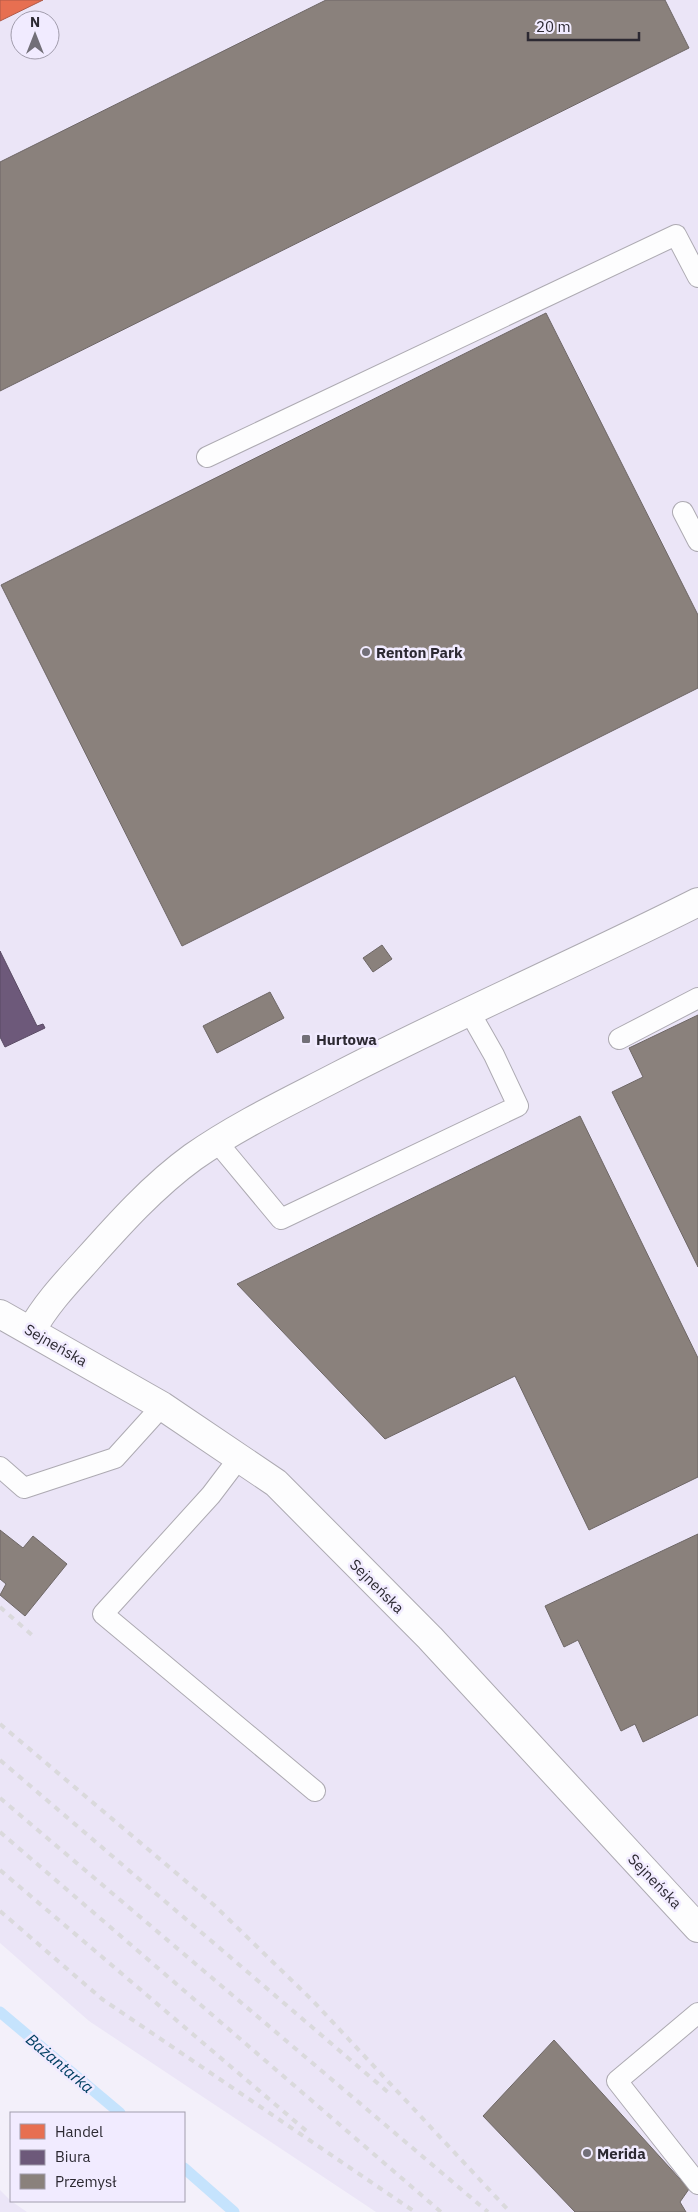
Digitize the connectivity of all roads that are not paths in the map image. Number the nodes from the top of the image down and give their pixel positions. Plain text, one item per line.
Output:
1 (698, 277) edge
2 (207, 457) dead end
3 (683, 512) dead end
4 (698, 541) edge
5 (698, 902) edge
6 (698, 998) edge
7 (468, 1011) junction
8 (620, 1038) dead end
9 (216, 1142) junction
10 (0, 1314) edge
11 (31, 1331) junction
12 (162, 1406) junction
13 (239, 1458) junction
14 (0, 1467) edge
15 (315, 1791) dead end
16 (698, 1928) edge
17 (698, 2013) edge
18 (698, 2184) edge

1 - 2 lane
3 - 4 lane
5 - 7 street
6 - 8 lane
7 - 9 street
7 - 9 lane
9 - 11 street
10 - 11 street, Sejneńska
11 - 12 street, Sejneńska
12 - 13 street, Sejneńska
12 - 14 lane
13 - 15 lane
13 - 16 street, Sejneńska
17 - 18 lane

